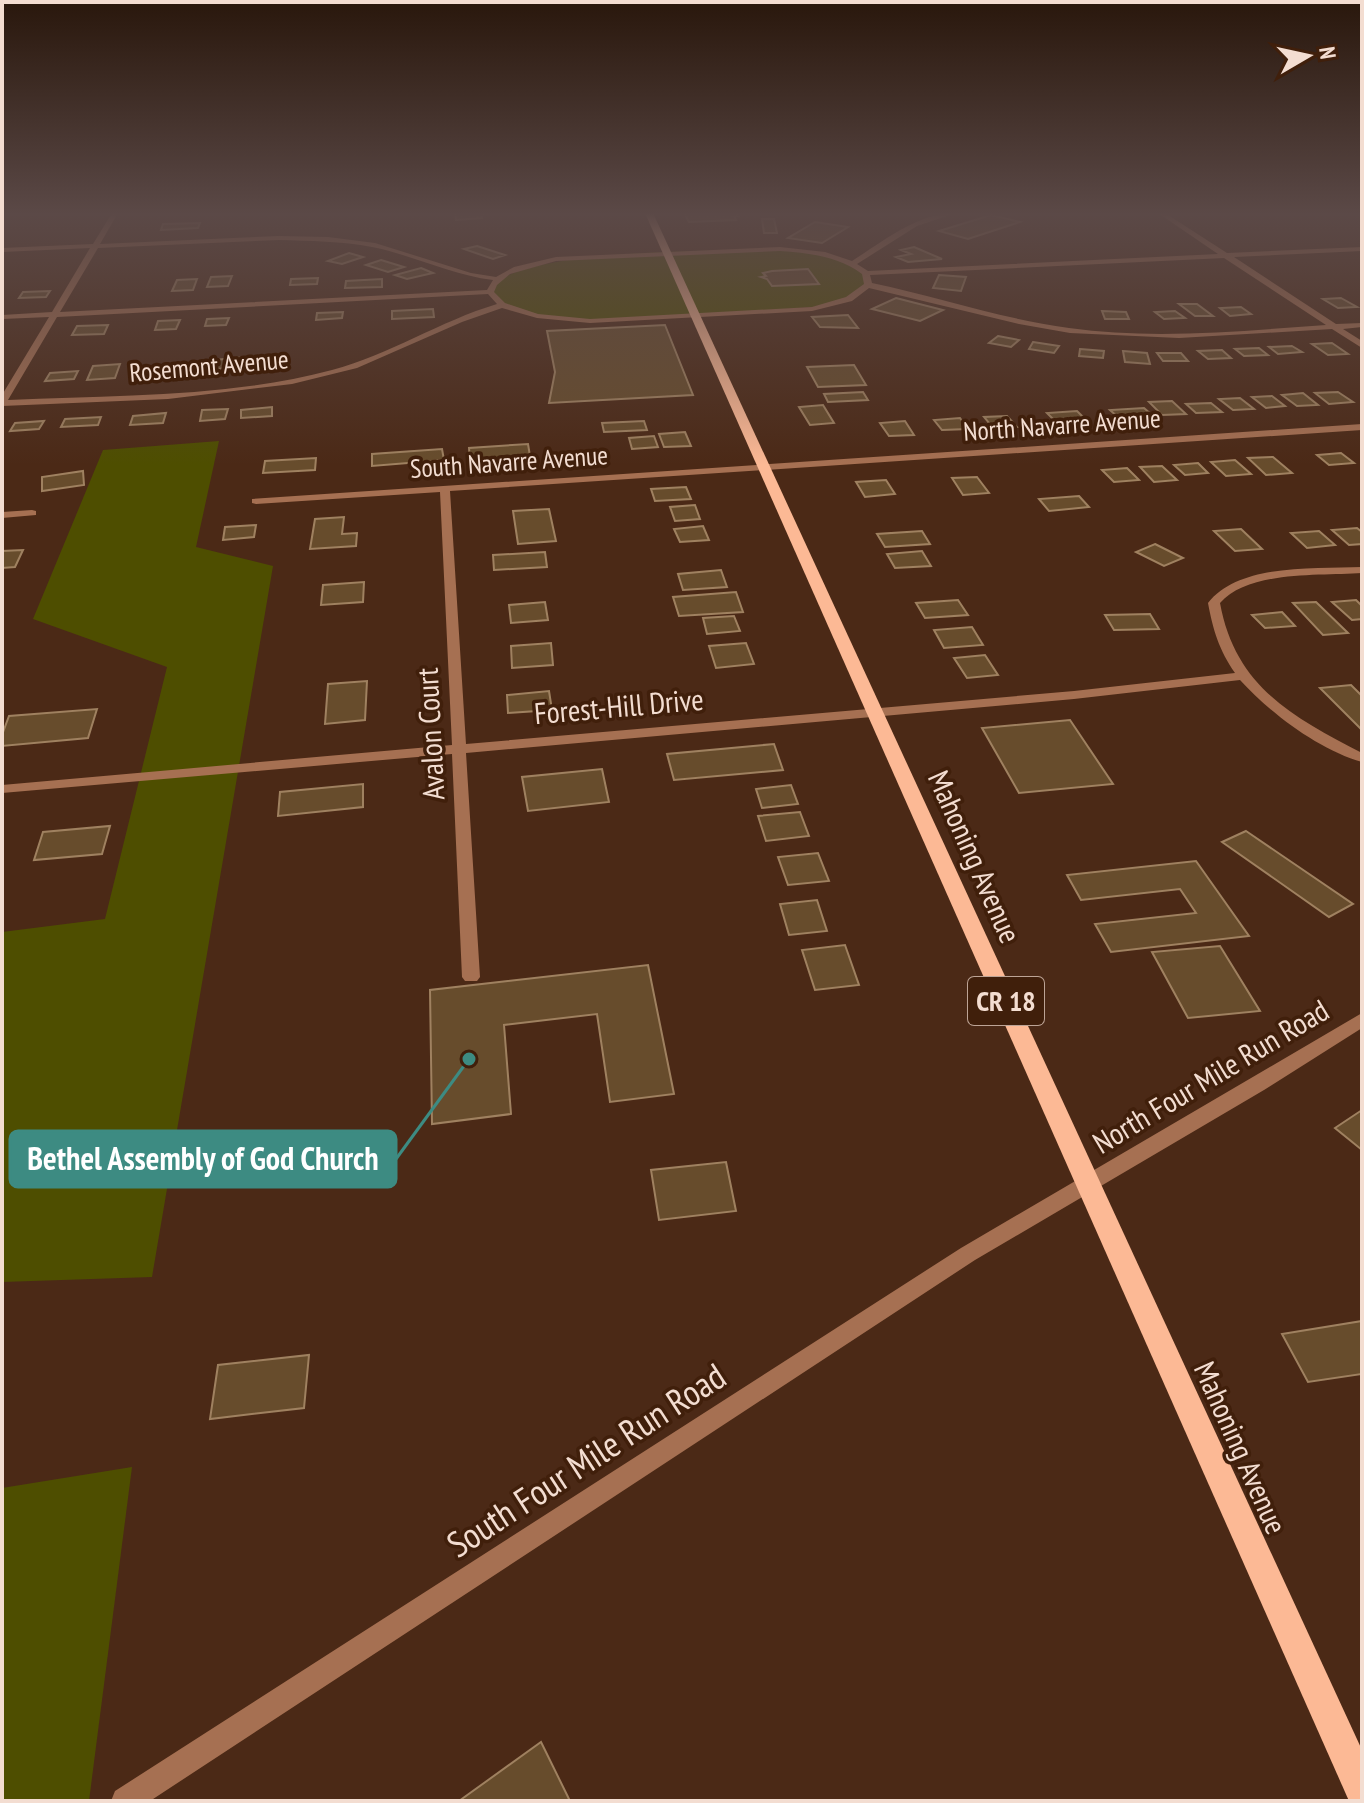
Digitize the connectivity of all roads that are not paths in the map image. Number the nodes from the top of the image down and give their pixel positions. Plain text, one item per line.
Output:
1 (65, 297) edge
2 (388, 297) edge
3 (495, 297) edge
4 (688, 297) edge
5 (852, 297) edge
6 (917, 297) edge
7 (1290, 297) edge
8 (502, 305) junction
9 (55, 314) junction
10 (697, 316) junction
11 (2, 317) edge
12 (1362, 325) edge
13 (1334, 326) junction
14 (1362, 345) edge
15 (2, 403) edge
16 (1362, 427) edge
17 (764, 467) junction
18 (445, 488) junction
19 (256, 501) dead end
20 (32, 513) dead end
21 (2, 515) edge
22 (1362, 570) edge
23 (1241, 676) junction
24 (875, 711) junction
25 (458, 747) junction
26 (1362, 758) edge
27 (2, 789) edge
28 (471, 977) dead end
29 (1362, 1019) edge
30 (1088, 1183) junction
31 (1362, 1789) edge
32 (125, 1801) edge

1 - 9 street
2 - 9 street
3 - 8 street
4 - 10 main road, Mahoning Avenue / CR 18
5 - 10 street
6 - 13 street
7 - 13 street
8 - 10 street
8 - 15 street, Rosemont Avenue
9 - 11 street
9 - 15 street
10 - 17 main road, Mahoning Avenue / CR 18
12 - 13 street
13 - 14 street
16 - 17 street, North Navarre Avenue
17 - 18 street, South Navarre Avenue
17 - 24 main road, Mahoning Avenue / CR 18
18 - 19 street, South Navarre Avenue
18 - 25 street, Avalon Court
20 - 21 street
22 - 23 street
23 - 24 street, Forest-Hill Drive
23 - 26 street
24 - 25 street, Forest-Hill Drive
24 - 30 main road, Mahoning Avenue / CR 18
25 - 27 street, Forest-Hill Drive
25 - 28 street, Avalon Court
29 - 30 street, North Four Mile Run Road
30 - 31 main road, Mahoning Avenue / CR 18
30 - 32 street, South Four Mile Run Road

